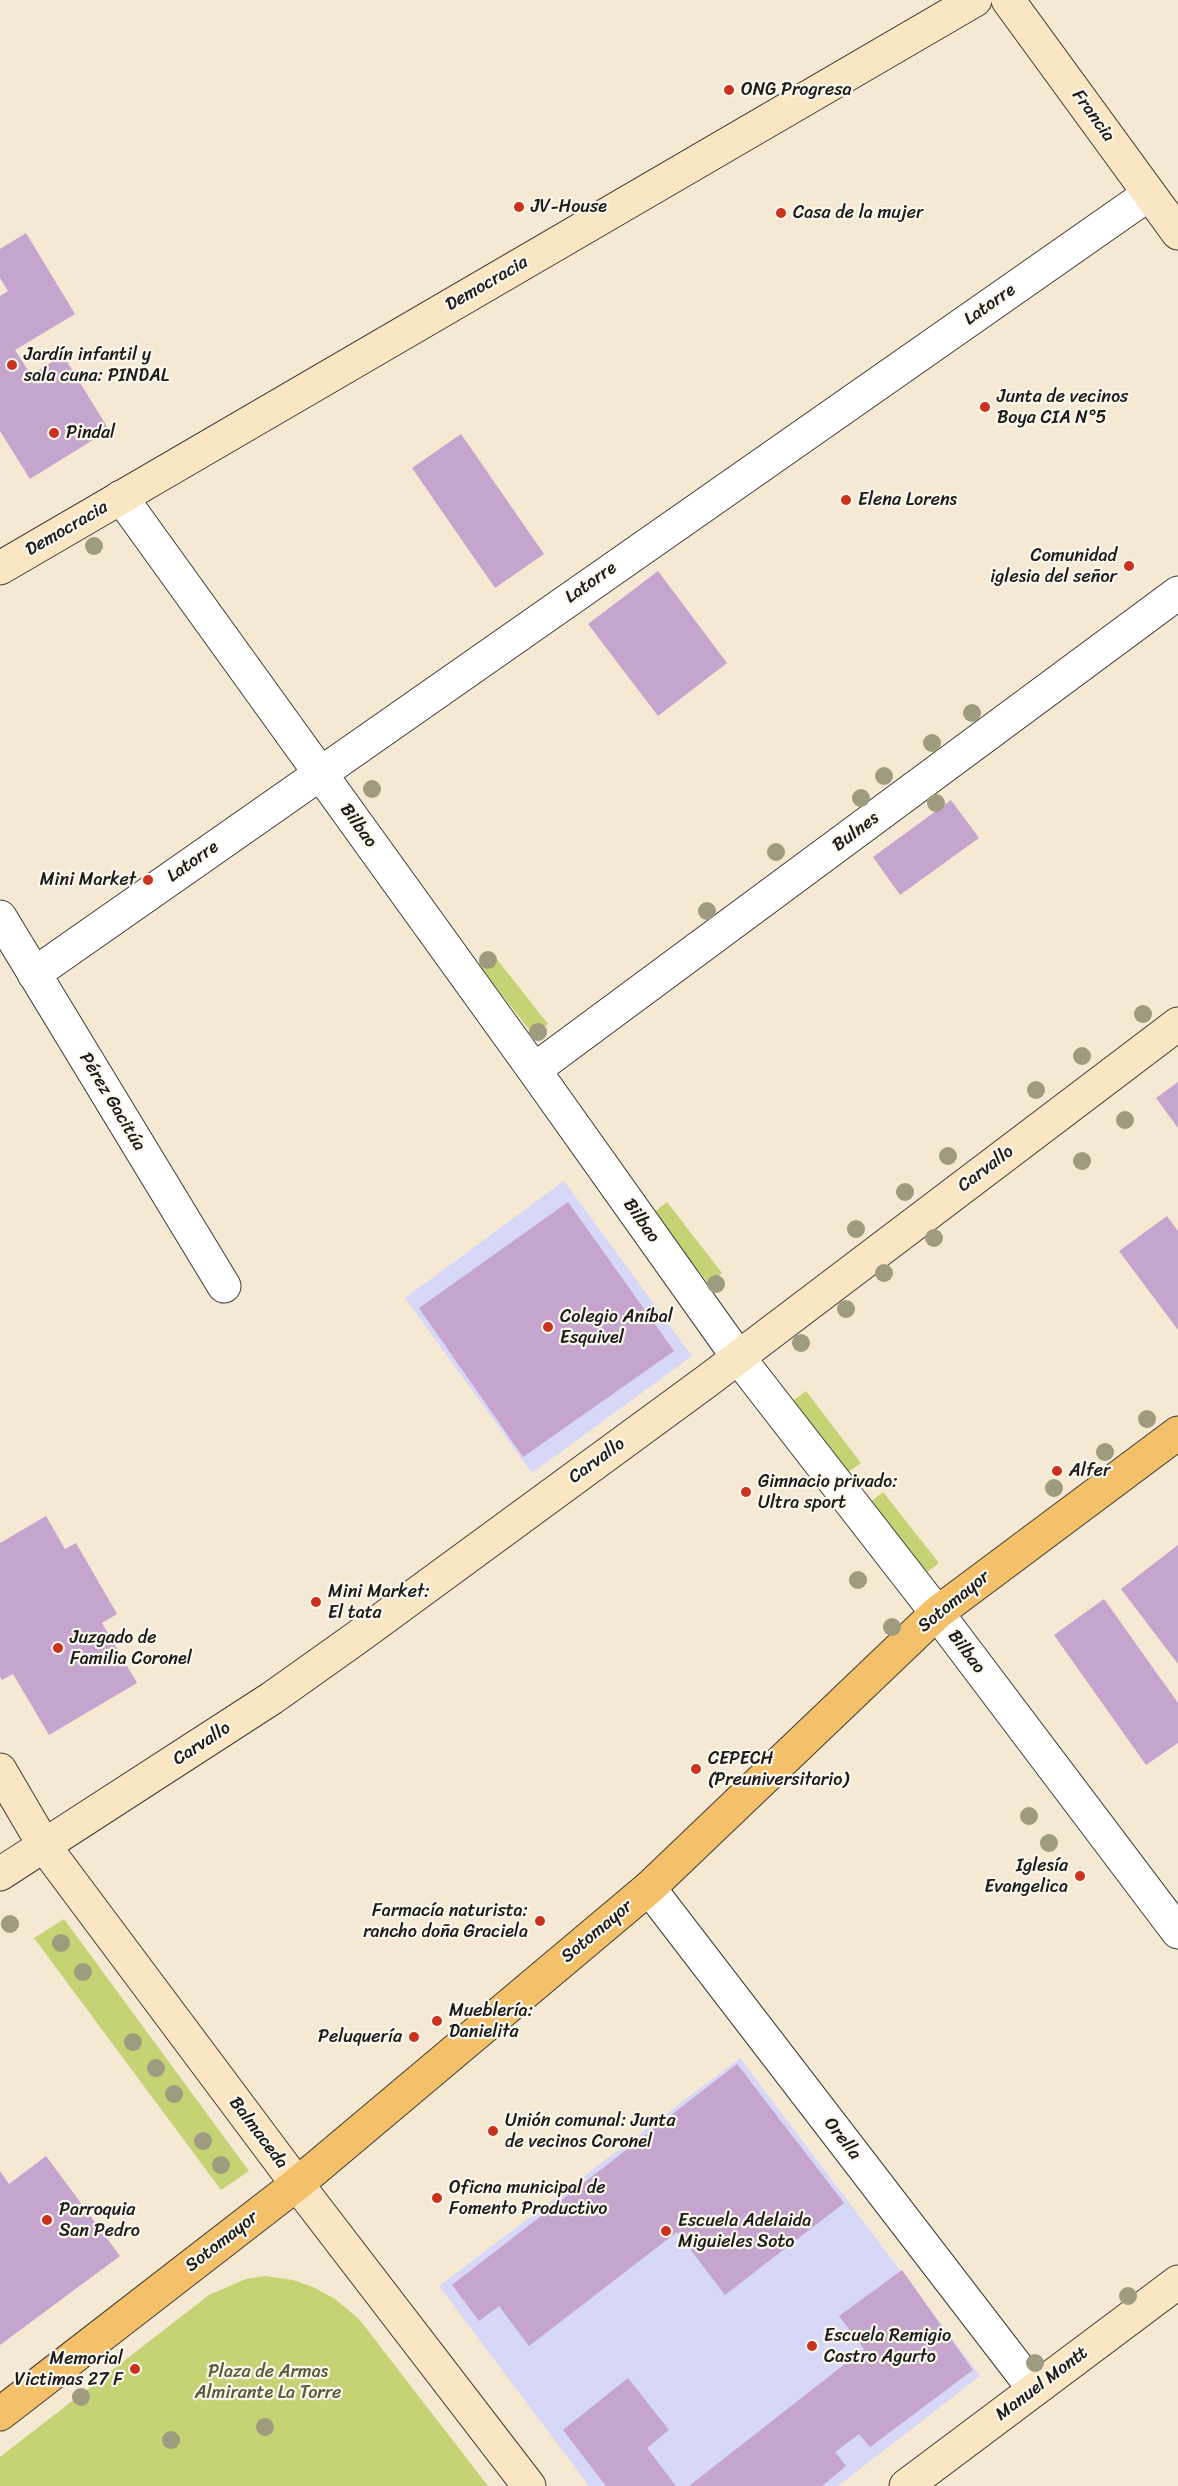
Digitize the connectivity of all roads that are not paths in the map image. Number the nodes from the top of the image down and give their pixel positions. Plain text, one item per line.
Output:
1 (975, 0) edge
2 (1008, 0) edge
3 (1149, 194) junction
4 (1178, 233) edge
5 (121, 497) junction
6 (0, 568) edge
7 (1178, 594) edge
8 (320, 772) junction
9 (0, 917) edge
10 (34, 974) junction
11 (1178, 1024) edge
12 (534, 1070) junction
13 (224, 1286) dead end
14 (738, 1357) junction
15 (1178, 1433) edge
16 (937, 1613) junction
17 (0, 1770) edge
18 (45, 1847) junction
19 (0, 1874) edge
20 (649, 1888) junction
21 (1178, 1932) edge
22 (297, 2184) junction
23 (1178, 2282) edge
24 (1034, 2390) junction
25 (0, 2414) edge
26 (530, 2486) edge
27 (906, 2486) edge

1 - 5 main road, Democracia
2 - 3 main road, Francia
3 - 4 main road, Francia
3 - 8 street, Latorre
5 - 6 main road, Democracia
5 - 8 street, Bilbao
7 - 12 street, Bulnes
8 - 10 street, Latorre
8 - 12 street, Bilbao
9 - 10 street, Pérez Gacitúa
10 - 13 street, Pérez Gacitúa
11 - 14 main road, Carvallo
12 - 14 street, Bilbao
14 - 16 street, Bilbao
14 - 18 main road, Carvallo
15 - 16 main road, Sotomayor
16 - 20 main road, Sotomayor
16 - 21 street, Bilbao
17 - 18 main road, Balmaceda
18 - 19 main road, Carvallo
18 - 22 main road, Balmaceda
20 - 22 main road, Sotomayor
20 - 24 street, Orella
22 - 25 main road, Sotomayor
22 - 26 main road, Balmaceda
23 - 24 main road, Manuel Montt
24 - 27 main road, Manuel Montt

